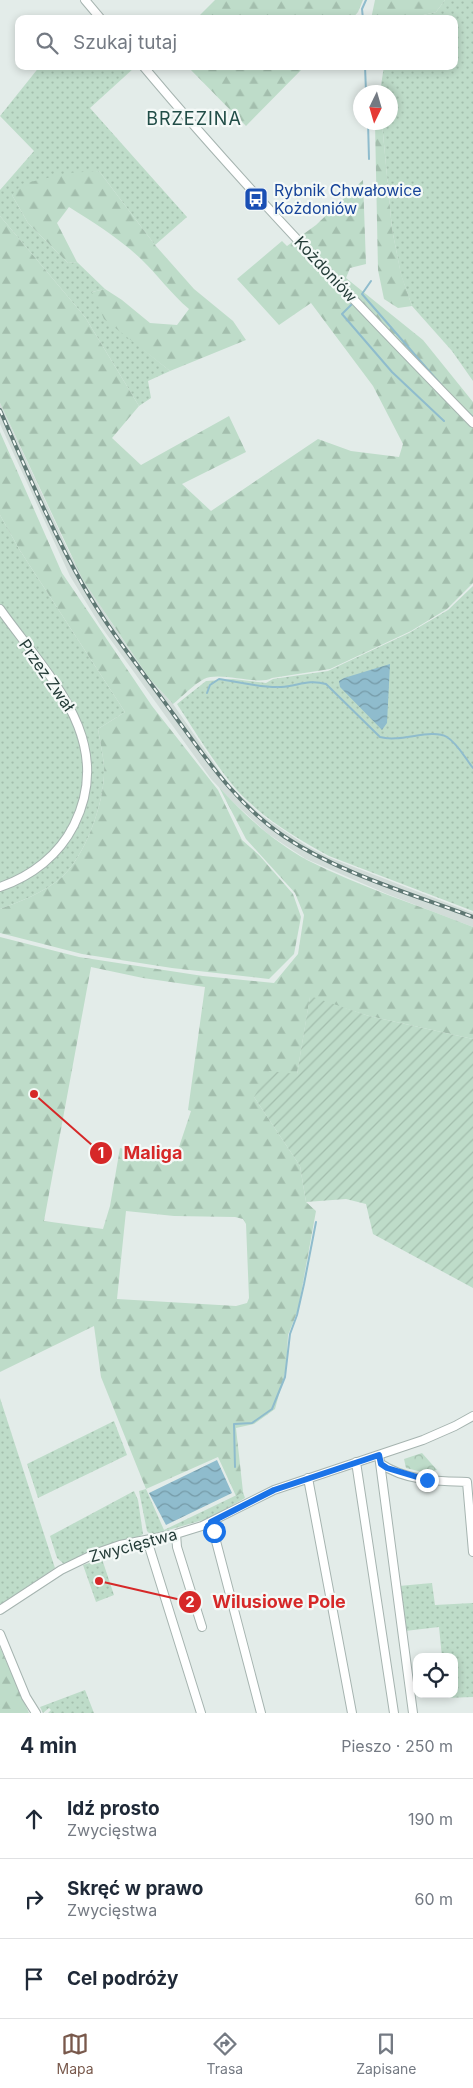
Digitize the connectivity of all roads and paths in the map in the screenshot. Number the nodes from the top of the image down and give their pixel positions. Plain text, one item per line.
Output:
1 (85, 1) edge
2 (97, 15) edge
3 (146, 70) edge
4 (473, 423) edge
5 (0, 609) edge
6 (0, 887) edge
7 (473, 1416) edge
8 (379, 1455) junction
9 (356, 1462) junction
10 (381, 1464) junction
11 (308, 1478) junction
12 (470, 1481) edge
13 (211, 1522) junction
14 (176, 1534) junction
15 (148, 1540) junction
16 (473, 1552) edge
17 (0, 1610) edge
18 (202, 1627) dead end
19 (0, 1634) edge
20 (36, 1713) edge
21 (201, 1713) edge
22 (261, 1713) edge
23 (352, 1713) edge
24 (394, 1713) edge
25 (413, 1713) edge

1 - 2 street
3 - 4 street, Kożdoniów
5 - 6 street, Przez Zwał
7 - 8 street, Zwycięstwa
8 - 9 street, Zwycięstwa
8 - 10 street
9 - 11 street, Zwycięstwa
9 - 24 street
10 - 12 street
10 - 25 street
11 - 13 street, Zwycięstwa
11 - 23 street
12 - 16 street
13 - 14 street, Zwycięstwa
13 - 22 street
14 - 15 street, Zwycięstwa
14 - 18 street
15 - 17 street, Zwycięstwa
15 - 21 street
19 - 20 street

